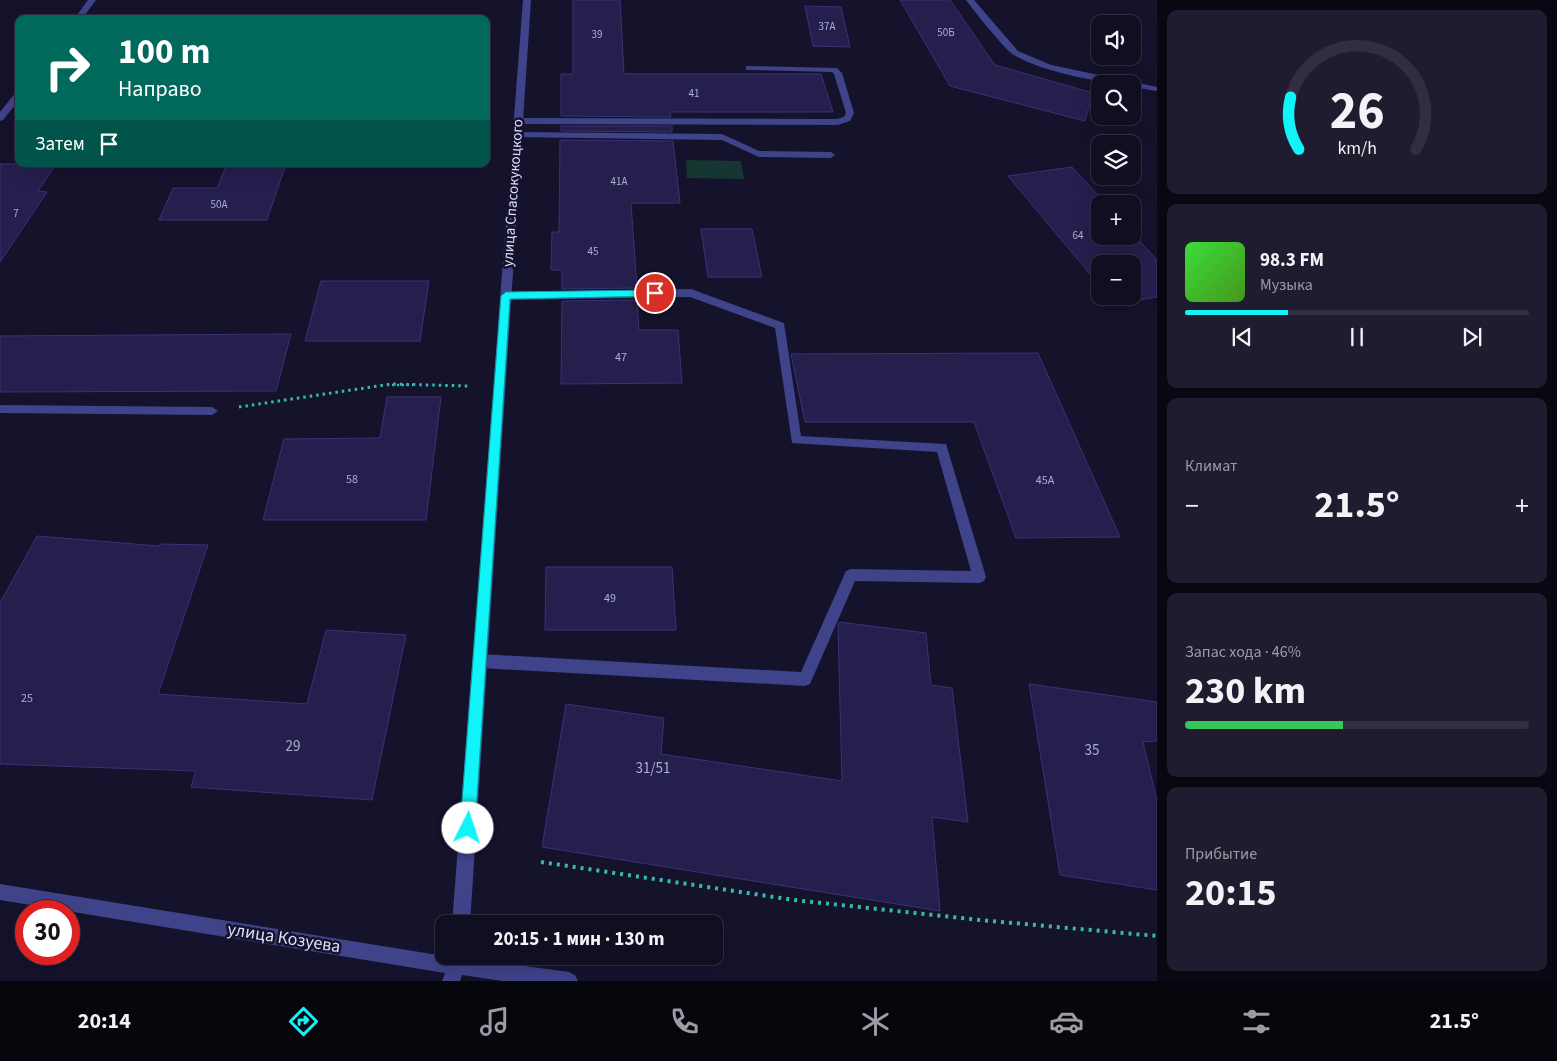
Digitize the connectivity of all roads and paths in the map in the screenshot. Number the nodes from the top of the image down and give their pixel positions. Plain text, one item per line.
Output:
1 (92, 0) edge
2 (527, 0) edge
3 (970, 0) edge
4 (81, 15) edge
5 (749, 68) dead end
6 (1091, 76) edge
7 (1141, 86) edge
8 (1157, 89) edge
9 (15, 99) edge
10 (0, 118) edge
11 (518, 121) junction
12 (517, 135) junction
13 (831, 155) dead end
14 (506, 296) junction
15 (469, 386) dead end
16 (0, 409) edge
17 (212, 411) joint
18 (480, 661) junction
19 (542, 862) dead end
20 (0, 892) edge
21 (462, 915) edge
22 (1157, 936) edge
23 (456, 968) edge
24 (569, 981) edge

1 - 4 street
2 - 11 street, улица Спасокукоцкого
3 - 6 street
5 - 11 street
7 - 8 street
9 - 10 street
11 - 12 street, улица Спасокукоцкого
12 - 13 street
12 - 14 street, улица Спасокукоцкого
14 - 18 street, улица Спасокукоцкого
14 - 18 street
15 - 17 path
16 - 17 street
18 - 21 street, улица Спасокукоцкого
19 - 22 path
20 - 23 street, улица Козуева
23 - 24 street, улица Козуева

